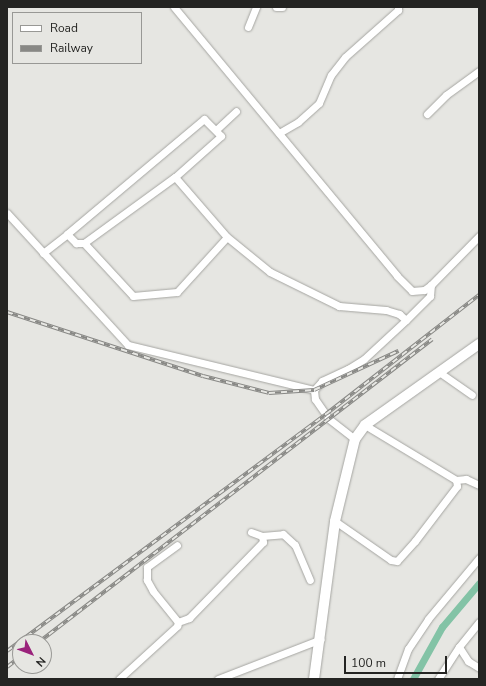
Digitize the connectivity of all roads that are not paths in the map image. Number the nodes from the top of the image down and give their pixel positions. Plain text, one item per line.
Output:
1 (174, 7) edge
2 (256, 7) edge
3 (276, 7) edge
4 (282, 7) edge
5 (398, 7) edge
6 (248, 27) dead end
7 (479, 71) edge
8 (236, 111) dead end
9 (427, 114) dead end
10 (217, 129) junction
11 (279, 134) junction
12 (175, 177) junction
13 (7, 213) edge
14 (67, 234) junction
15 (479, 236) edge
16 (227, 237) junction
17 (84, 244) junction
18 (43, 253) junction
19 (431, 285) junction
20 (406, 320) junction
21 (479, 344) edge
22 (439, 372) junction
23 (314, 390) junction
24 (472, 395) dead end
25 (365, 425) junction
26 (355, 439) junction
27 (456, 480) junction
28 (479, 485) edge
29 (335, 521) junction
30 (251, 532) dead end
31 (262, 536) junction
32 (177, 545) dead end
33 (479, 558) edge
34 (310, 580) dead end
35 (178, 622) junction
36 (479, 622) edge
37 (321, 640) junction
38 (459, 647) junction
39 (479, 668) edge
40 (119, 679) edge
41 (218, 679) edge
42 (314, 679) edge
43 (397, 679) edge
44 (438, 679) edge

1 - 11 street
2 - 6 street
3 - 4 street
5 - 11 street
7 - 9 street
8 - 10 street
10 - 12 street
10 - 14 street
11 - 19 street
12 - 16 street
12 - 17 street
13 - 18 street
14 - 17 street
14 - 18 street
15 - 19 street
16 - 17 street
16 - 20 street
18 - 23 street
19 - 20 street
20 - 23 street
21 - 22 main road
22 - 24 street
22 - 25 main road
23 - 26 street
25 - 26 main road
25 - 27 street
26 - 29 main road
27 - 28 street
27 - 29 street
29 - 37 main road
30 - 31 street
31 - 34 street
31 - 35 street
32 - 35 street
33 - 43 street
35 - 40 street
36 - 38 street
37 - 41 street
37 - 42 main road
38 - 39 street
38 - 44 street

